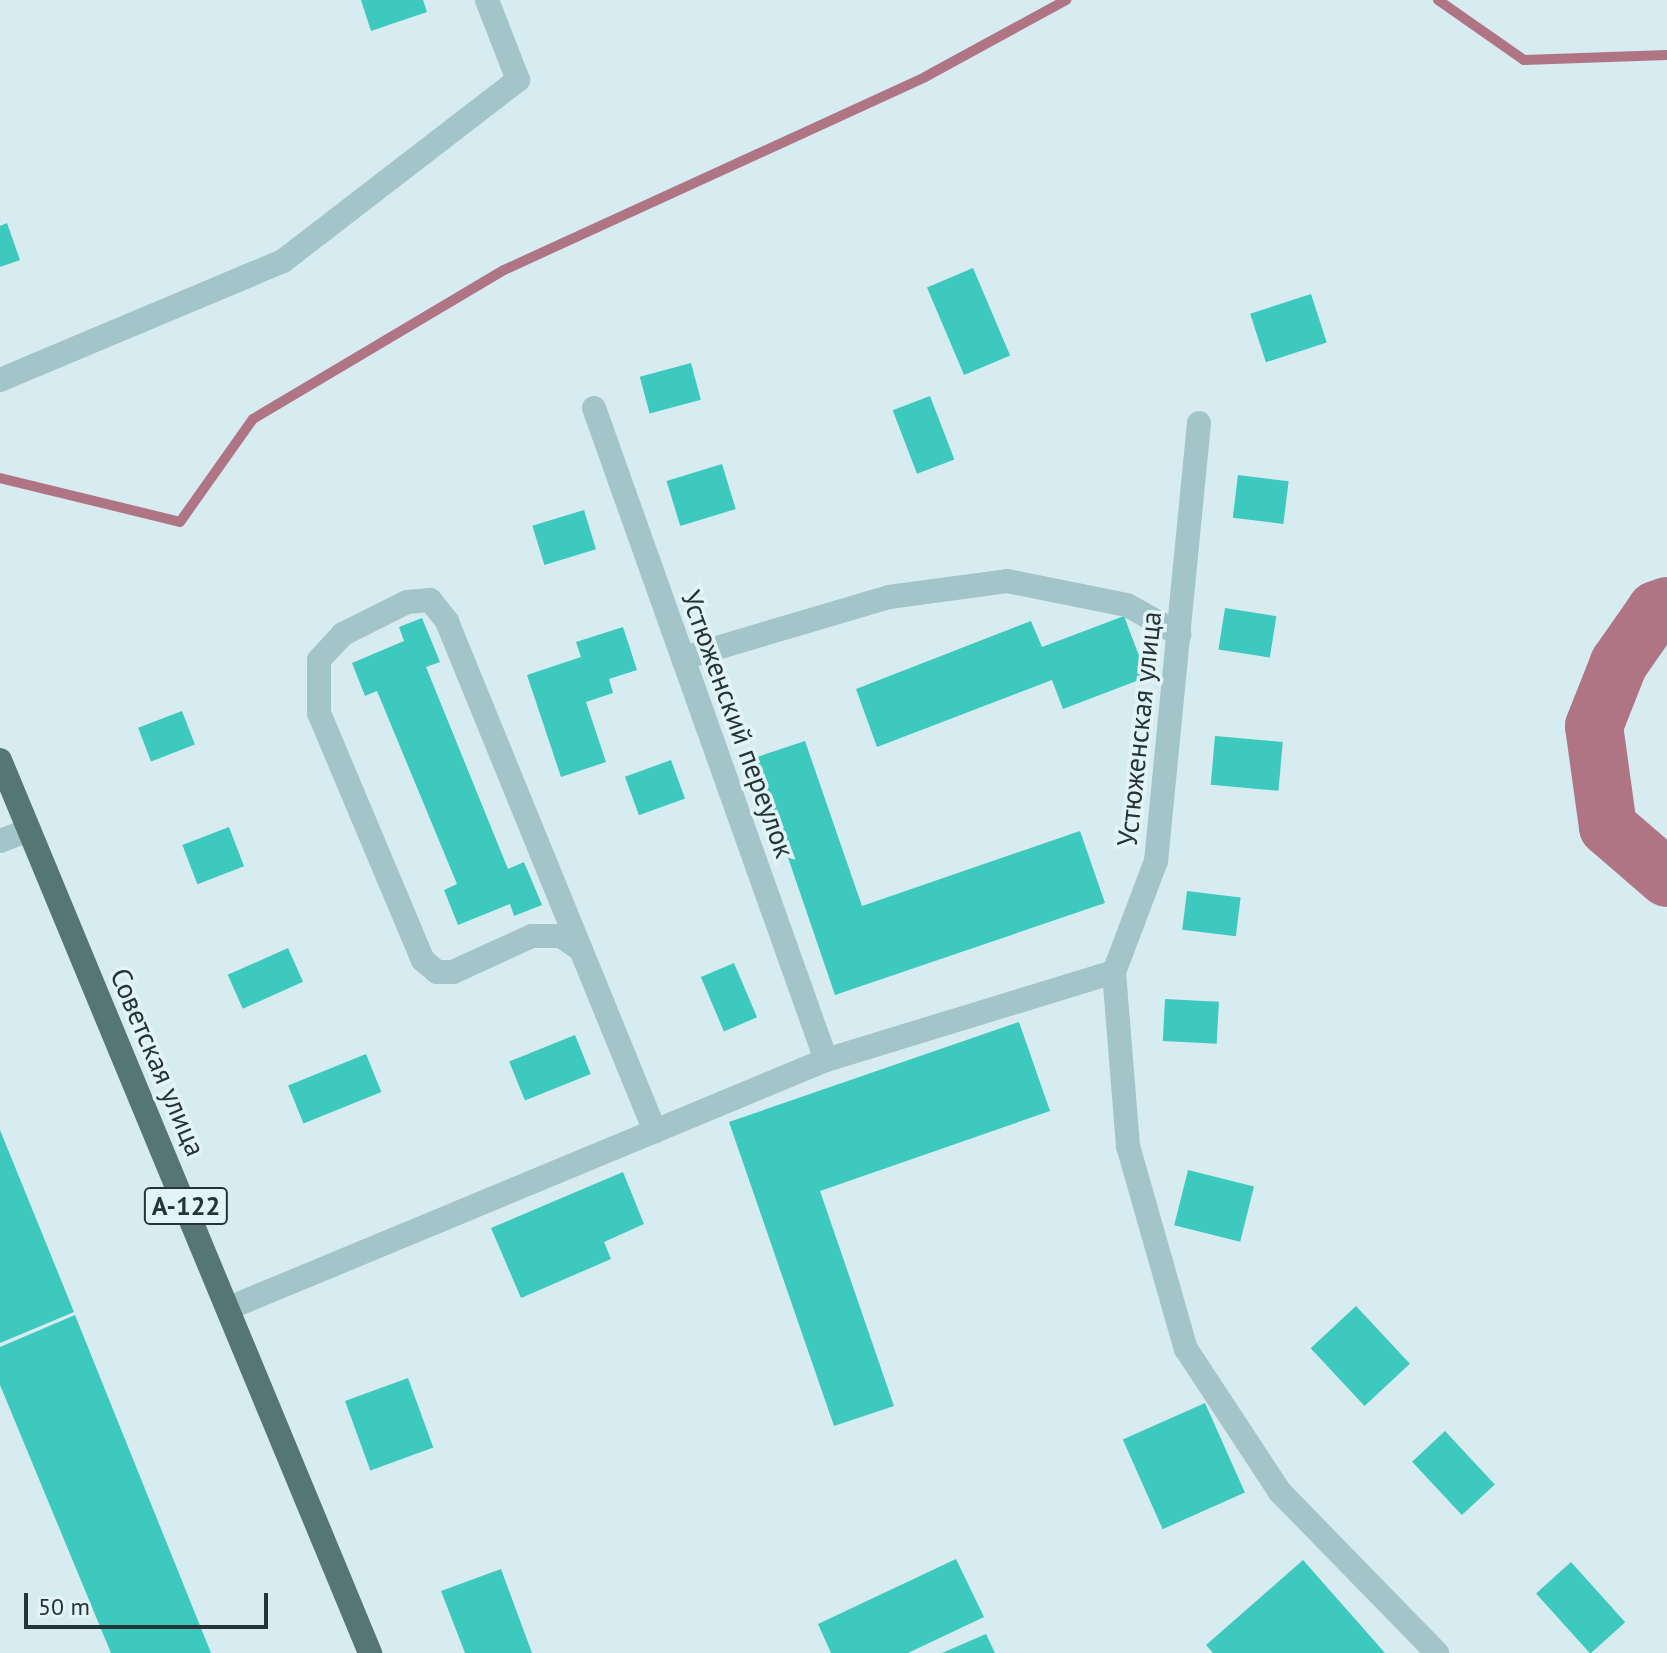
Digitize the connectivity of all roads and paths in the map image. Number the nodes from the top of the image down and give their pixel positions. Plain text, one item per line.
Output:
1 (487, 0) edge
2 (0, 380) edge
3 (594, 408) dead end
4 (1199, 423) dead end
5 (1179, 634) junction
6 (683, 658) junction
7 (0, 760) edge
8 (29, 830) junction
9 (0, 841) edge
10 (581, 950) junction
11 (1114, 972) junction
12 (826, 1060) junction
13 (655, 1131) junction
14 (229, 1308) junction
15 (370, 1653) edge
16 (1437, 1653) edge

1 - 2 street
3 - 6 street, Устюженский переулок
4 - 5 street, Устюженская улица
5 - 6 street
5 - 11 street, Устюженская улица
6 - 12 street, Устюженский переулок
7 - 8 main road, Советская улица / А-122
8 - 9 street
8 - 14 main road, Советская улица / А-122
10 - 10 street
10 - 13 street
11 - 12 street
11 - 16 street, Устюженская улица
12 - 13 street
13 - 14 street
14 - 15 main road, Советская улица / А-122

